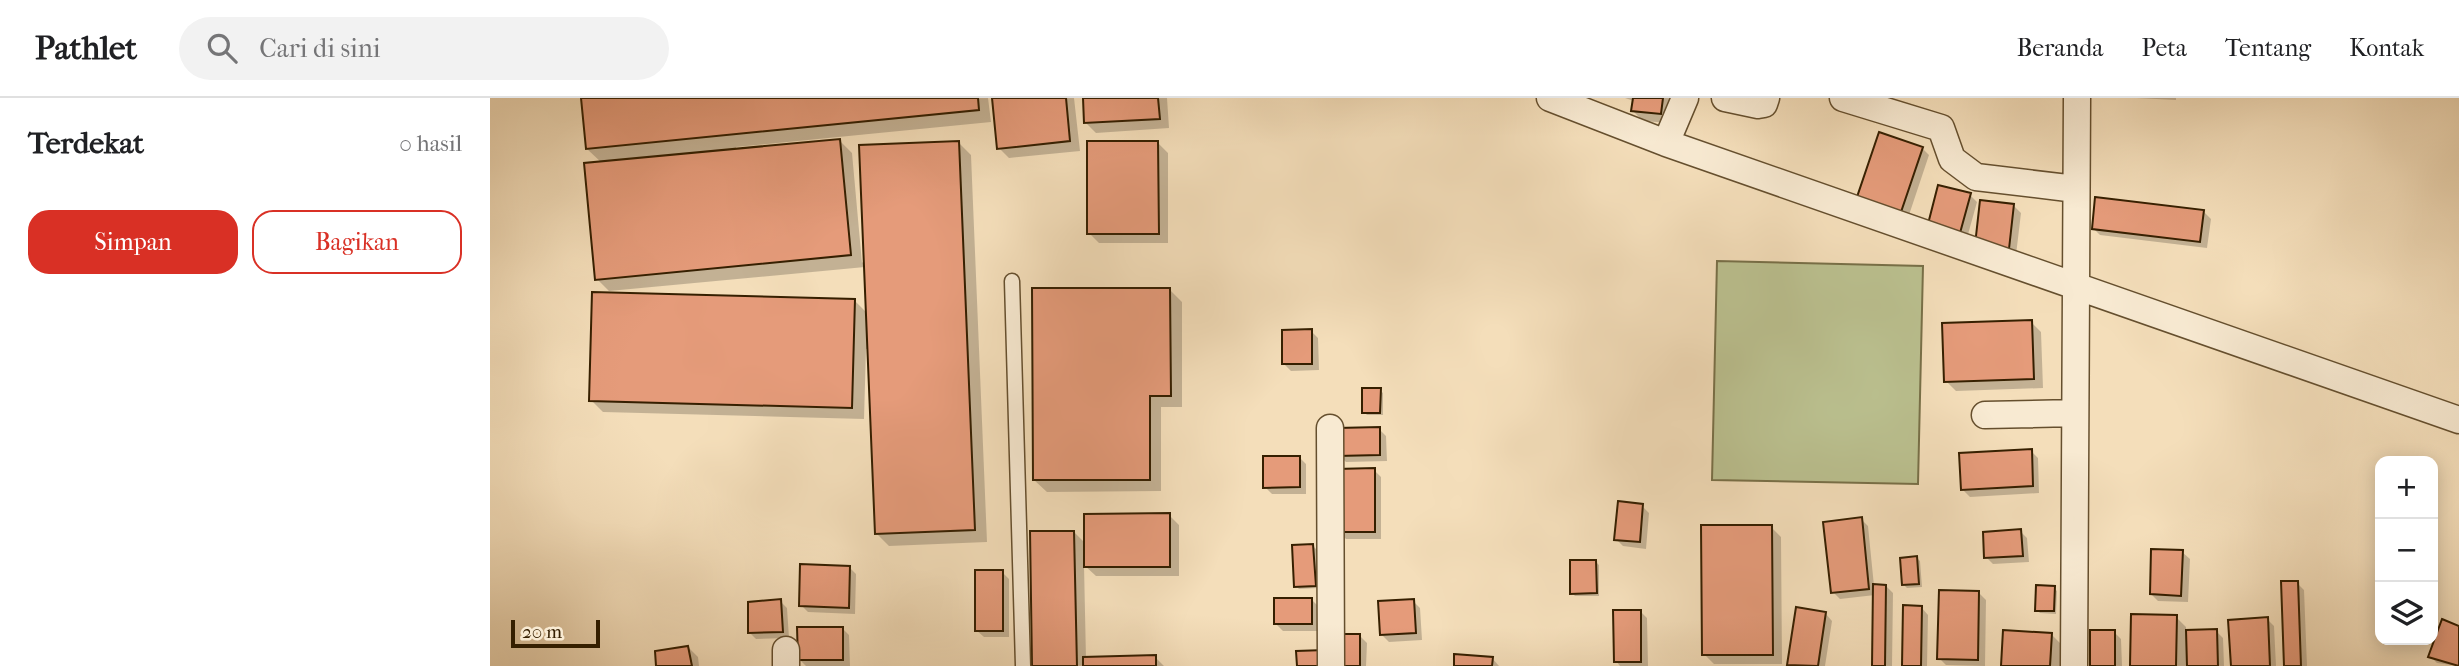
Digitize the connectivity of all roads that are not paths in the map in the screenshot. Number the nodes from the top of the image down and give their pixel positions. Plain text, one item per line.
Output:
1 (1550, 98) edge
2 (1685, 98) edge
3 (1725, 98) edge
4 (1766, 98) edge
5 (1843, 98) edge
6 (2077, 98) edge
7 (1596, 106) edge
8 (1666, 143) junction
9 (2076, 189) junction
10 (1012, 281) dead end
11 (2076, 287) junction
12 (2075, 413) junction
13 (1985, 415) dead end
14 (2459, 420) edge
15 (1330, 428) dead end
16 (1023, 666) edge
17 (1331, 666) edge
18 (2074, 666) edge

1 - 7 street
2 - 8 street
3 - 4 street
5 - 9 street
6 - 9 street
7 - 8 street
8 - 11 street
9 - 11 street
10 - 16 lane
11 - 12 street
11 - 14 street
12 - 13 street
12 - 18 street
15 - 17 street

